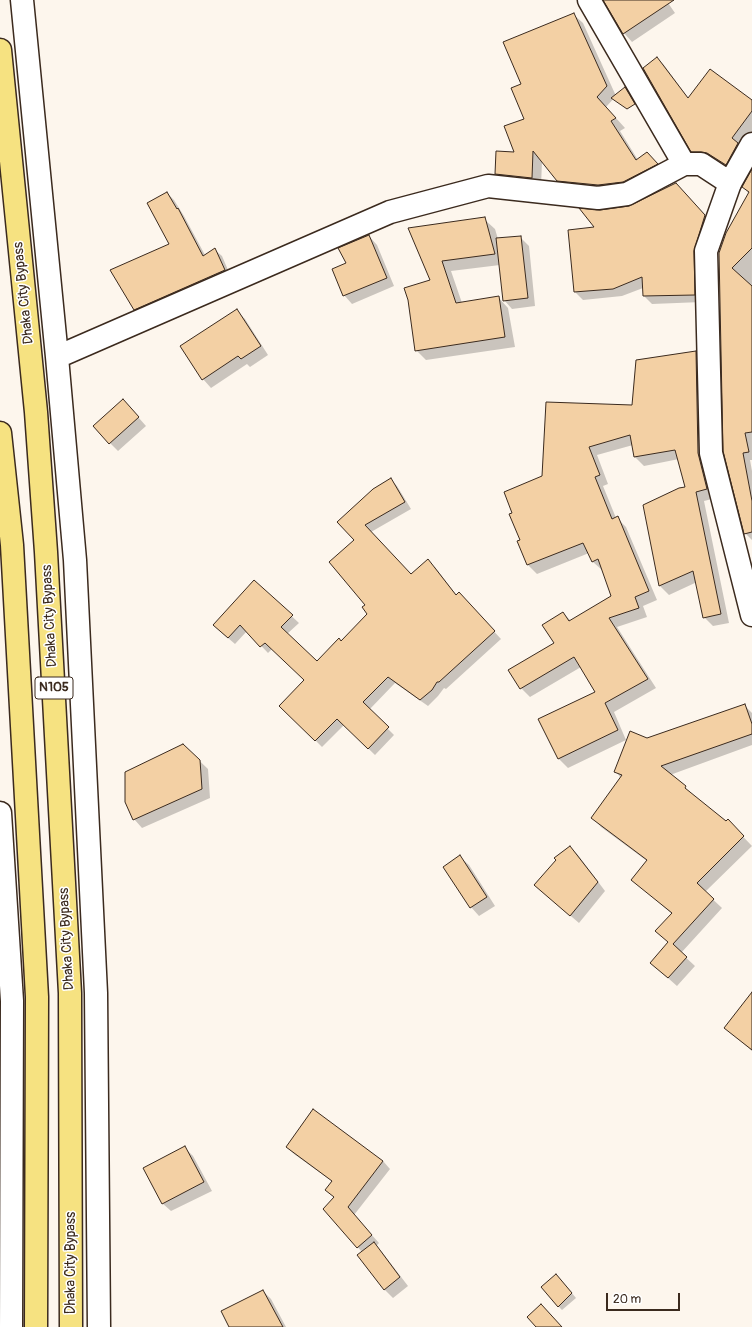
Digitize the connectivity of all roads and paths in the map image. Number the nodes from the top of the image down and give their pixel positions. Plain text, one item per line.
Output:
1 (22, 0) edge
2 (589, 0) edge
3 (0, 50) edge
4 (752, 144) edge
5 (684, 164) junction
6 (730, 183) junction
7 (58, 357) junction
8 (0, 433) edge
9 (752, 615) edge
10 (0, 812) edge
11 (6, 1004) edge
12 (12, 1327) edge
13 (36, 1327) edge
14 (71, 1327) edge
15 (99, 1327) edge

1 - 7 main road
2 - 5 main road
3 - 14 highway, Dhaka City Bypass / N105
4 - 6 main road
5 - 6 main road
5 - 7 main road
6 - 9 main road
7 - 15 main road
8 - 13 highway, N105
10 - 11 main road
11 - 12 main road

